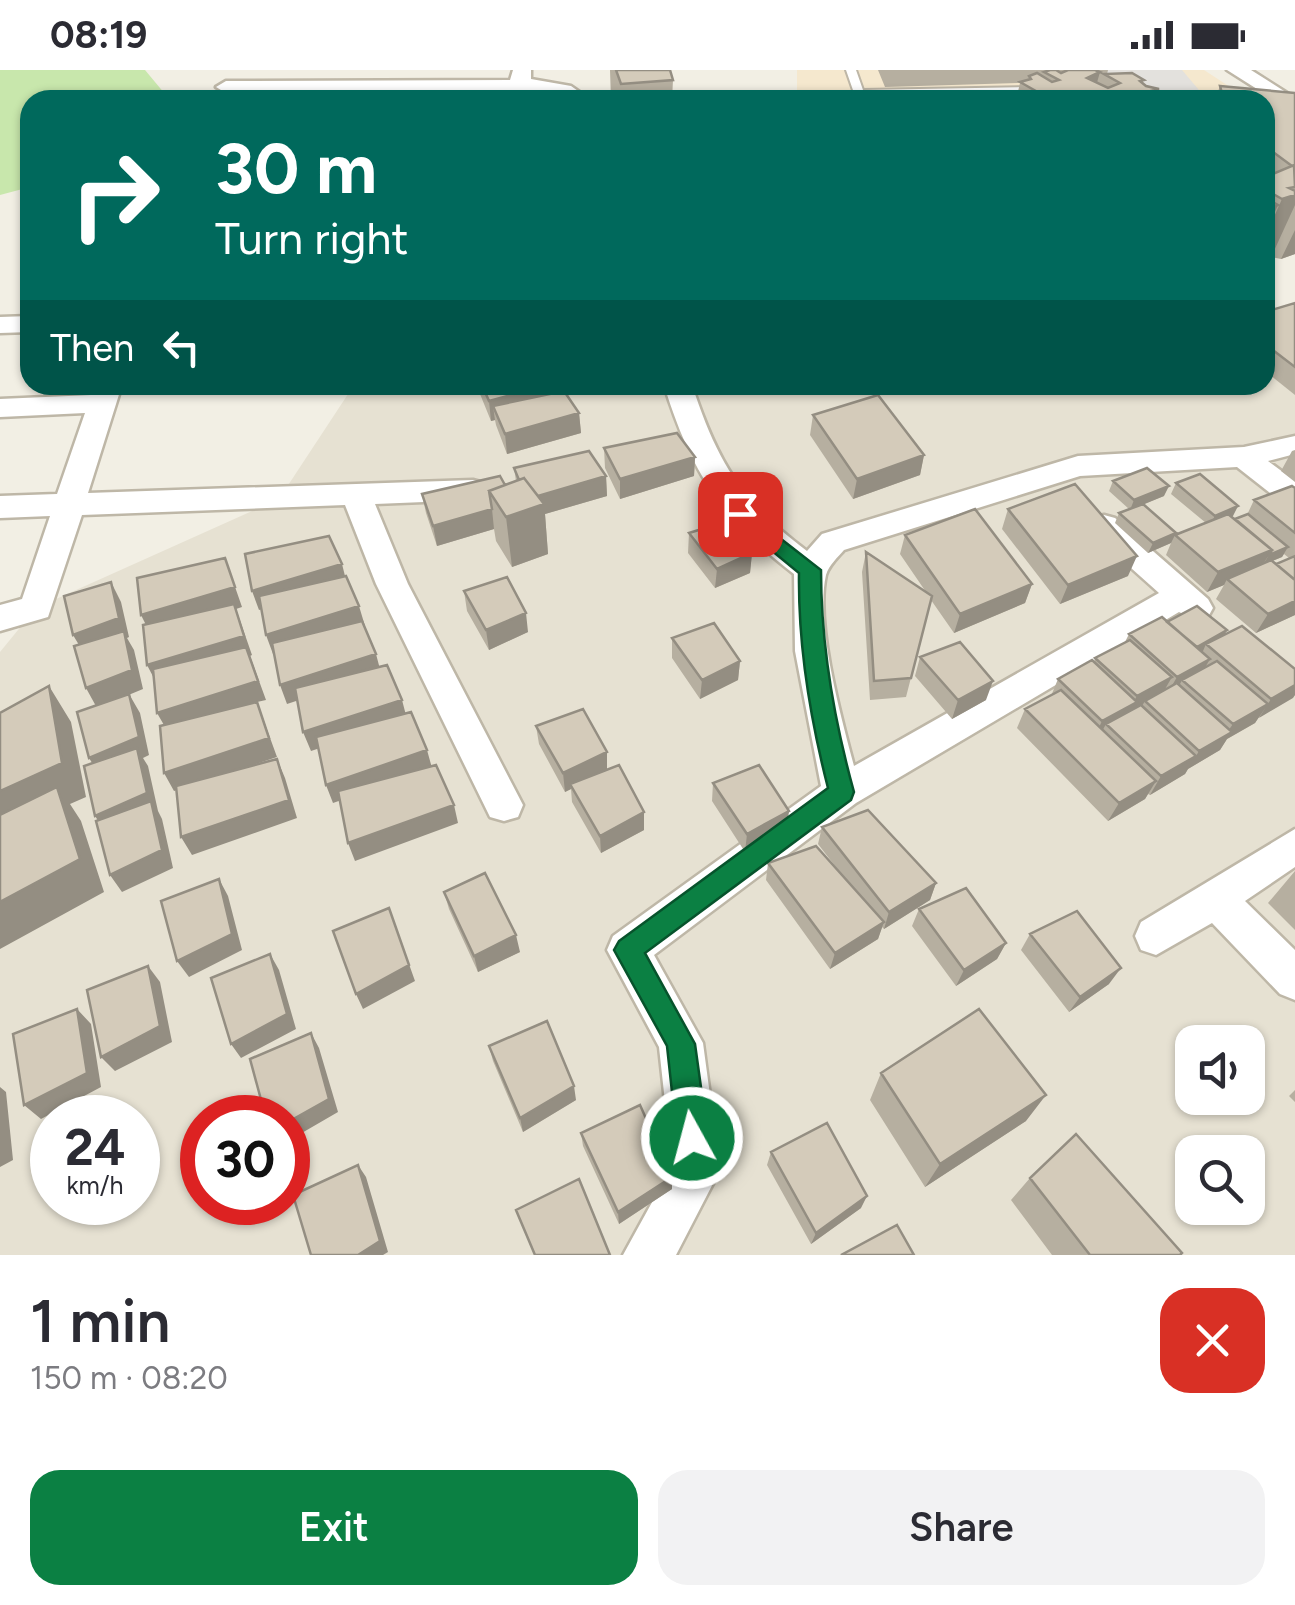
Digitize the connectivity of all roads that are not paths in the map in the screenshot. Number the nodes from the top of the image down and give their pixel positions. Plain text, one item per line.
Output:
1 (261, 70) edge
2 (1214, 70) edge
3 (1236, 70) edge
4 (526, 78) edge
5 (225, 90) edge
6 (300, 90) edge
7 (564, 90) edge
8 (1244, 90) edge
9 (1268, 90) edge
10 (97, 395) edge
11 (104, 395) edge
12 (680, 395) edge
13 (0, 408) edge
14 (1295, 445) edge
15 (1244, 457) junction
16 (1048, 474) junction
17 (494, 489) edge
18 (357, 497) junction
19 (1295, 497) edge
20 (69, 504) junction
21 (0, 507) edge
22 (810, 570) junction
23 (1181, 596) junction
24 (0, 618) edge
25 (1224, 630) edge
26 (842, 792) junction
27 (504, 805) dead end
28 (1295, 846) edge
29 (1214, 898) junction
30 (1156, 936) dead end
31 (1295, 980) edge
32 (648, 1255) edge

1 - 5 street
2 - 8 street
3 - 9 street
4 - 6 street
4 - 7 street
10 - 13 street
11 - 20 street
12 - 22 street
14 - 15 street
15 - 16 street
15 - 19 street
16 - 22 street
16 - 23 street
17 - 18 street
18 - 20 street
18 - 27 street
20 - 21 street
20 - 24 street
22 - 26 street
23 - 25 street
23 - 26 street
26 - 32 street
28 - 29 street
29 - 30 street
29 - 31 street

